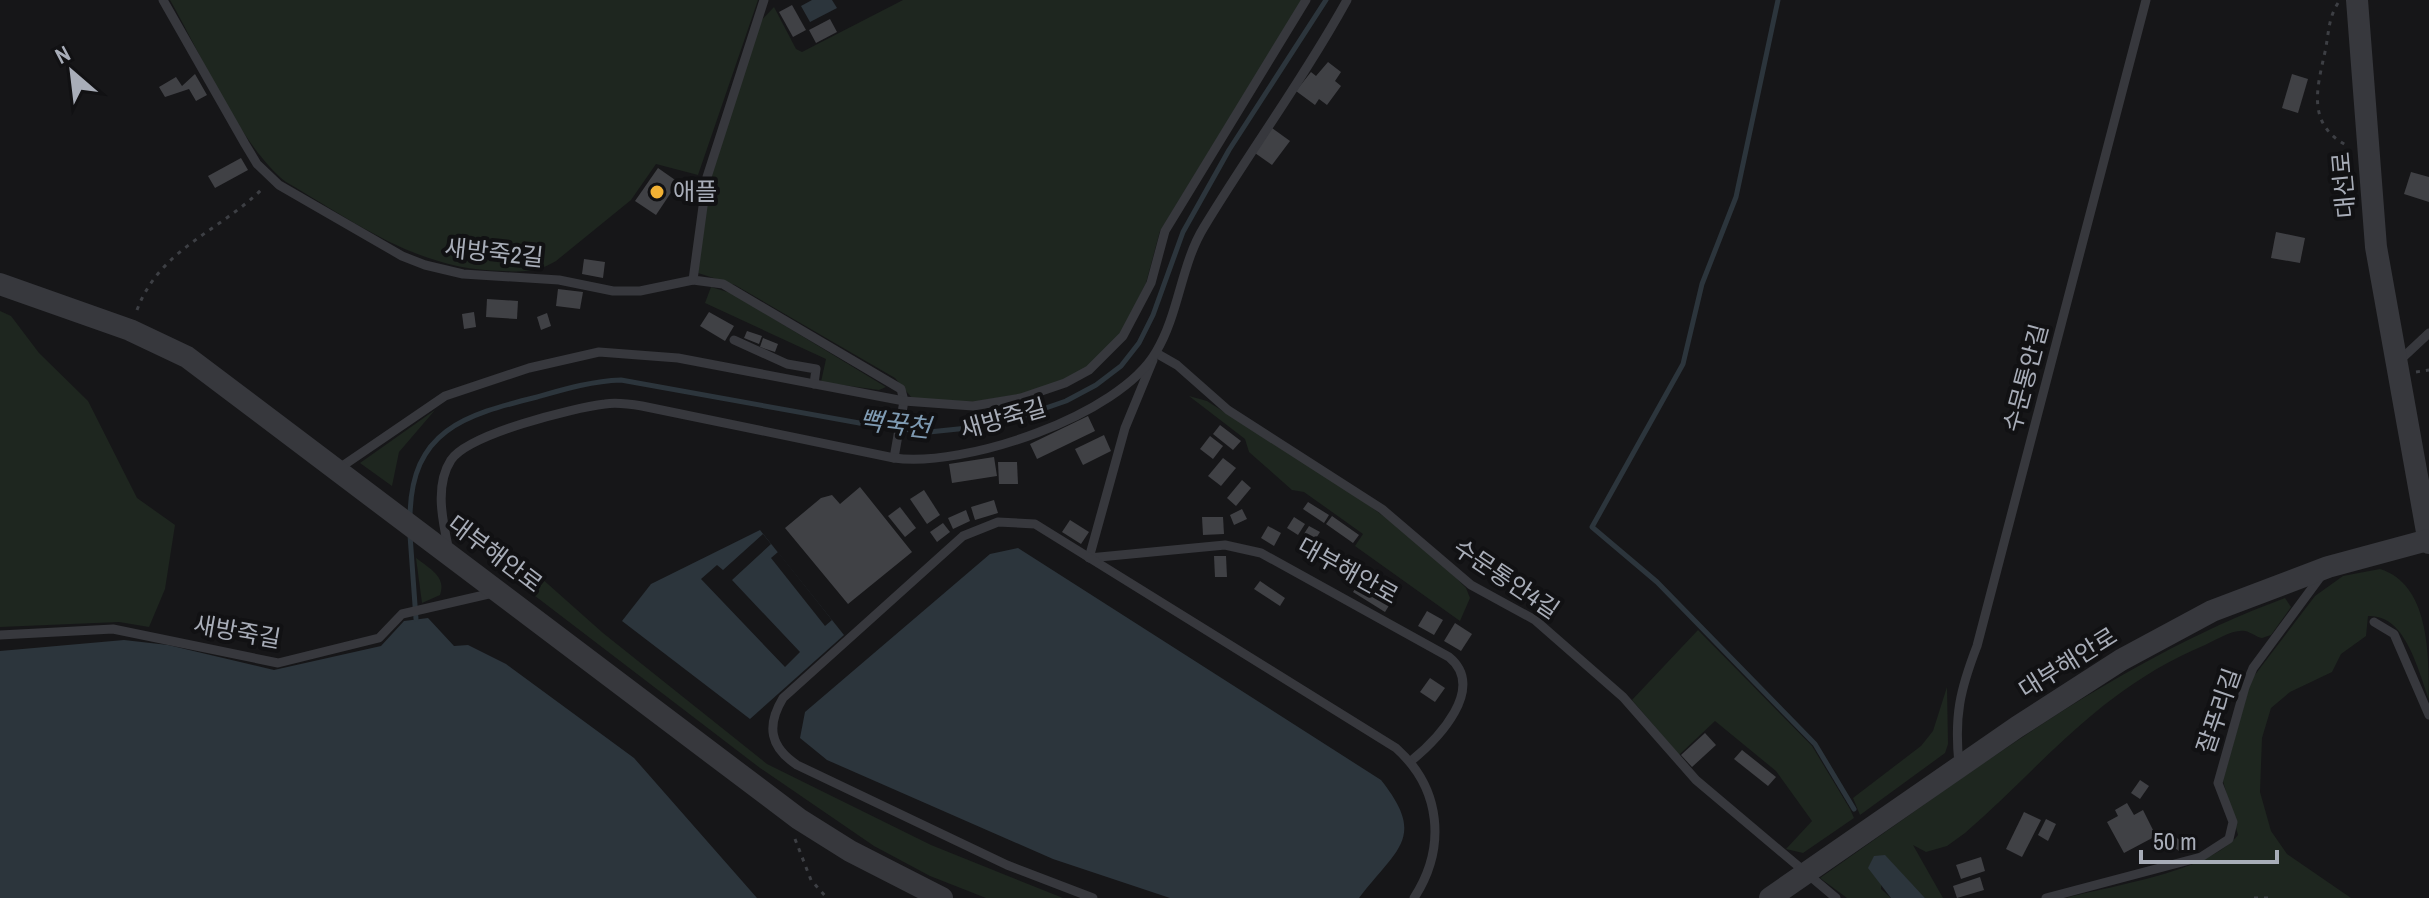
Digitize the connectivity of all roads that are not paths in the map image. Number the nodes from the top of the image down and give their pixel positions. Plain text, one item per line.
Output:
1 (163, 0) edge
2 (764, 0) edge
3 (1306, 0) edge
4 (1347, 0) edge
5 (2146, 0) edge
6 (2357, 0) edge
7 (693, 280) junction
8 (0, 284) edge
9 (2429, 333) edge
10 (734, 340) dead end
11 (1156, 353) junction
12 (2395, 364) junction
13 (814, 384) junction
14 (904, 404) junction
15 (894, 453) junction
16 (338, 469) junction
17 (2429, 541) edge
18 (442, 547) junction
19 (1089, 558) junction
20 (2328, 567) junction
21 (500, 590) junction
22 (2374, 622) dead end
23 (0, 635) edge
24 (2429, 715) edge
25 (1411, 761) junction
26 (1960, 767) junction
27 (1805, 874) junction
28 (942, 898) edge
29 (1093, 898) edge
30 (1414, 898) edge
31 (1770, 898) edge
32 (1836, 898) edge
33 (2046, 898) edge

1 - 7 lane, 새방죽2길
2 - 7 lane
3 - 14 lane, 새방죽길
4 - 11 lane, 새방죽길
5 - 26 lane, 수문통안길
6 - 12 street, 대선로
7 - 14 lane, 새방죽2길
8 - 16 street, 대부해안로
9 - 12 lane
10 - 13 lane, 새방죽길
11 - 15 lane, 새방죽길
11 - 19 lane
11 - 27 lane, 수문통안4길
12 - 17 street, 대선로
13 - 14 lane, 새방죽길
13 - 16 lane, 새방죽길
14 - 15 lane
15 - 18 lane, 새방죽길
16 - 18 street, 대부해안로
17 - 20 street, 대부해안로
18 - 21 street, 대부해안로
19 - 25 lane
19 - 25 lane, 대부해안로
19 - 29 lane
20 - 26 street, 대부해안로
20 - 33 lane, 잘푸리길
21 - 23 lane, 새방죽길
21 - 28 street, 대부해안로
22 - 24 lane
25 - 30 lane
26 - 27 street, 대부해안로
27 - 31 street, 대부해안로
27 - 32 lane

